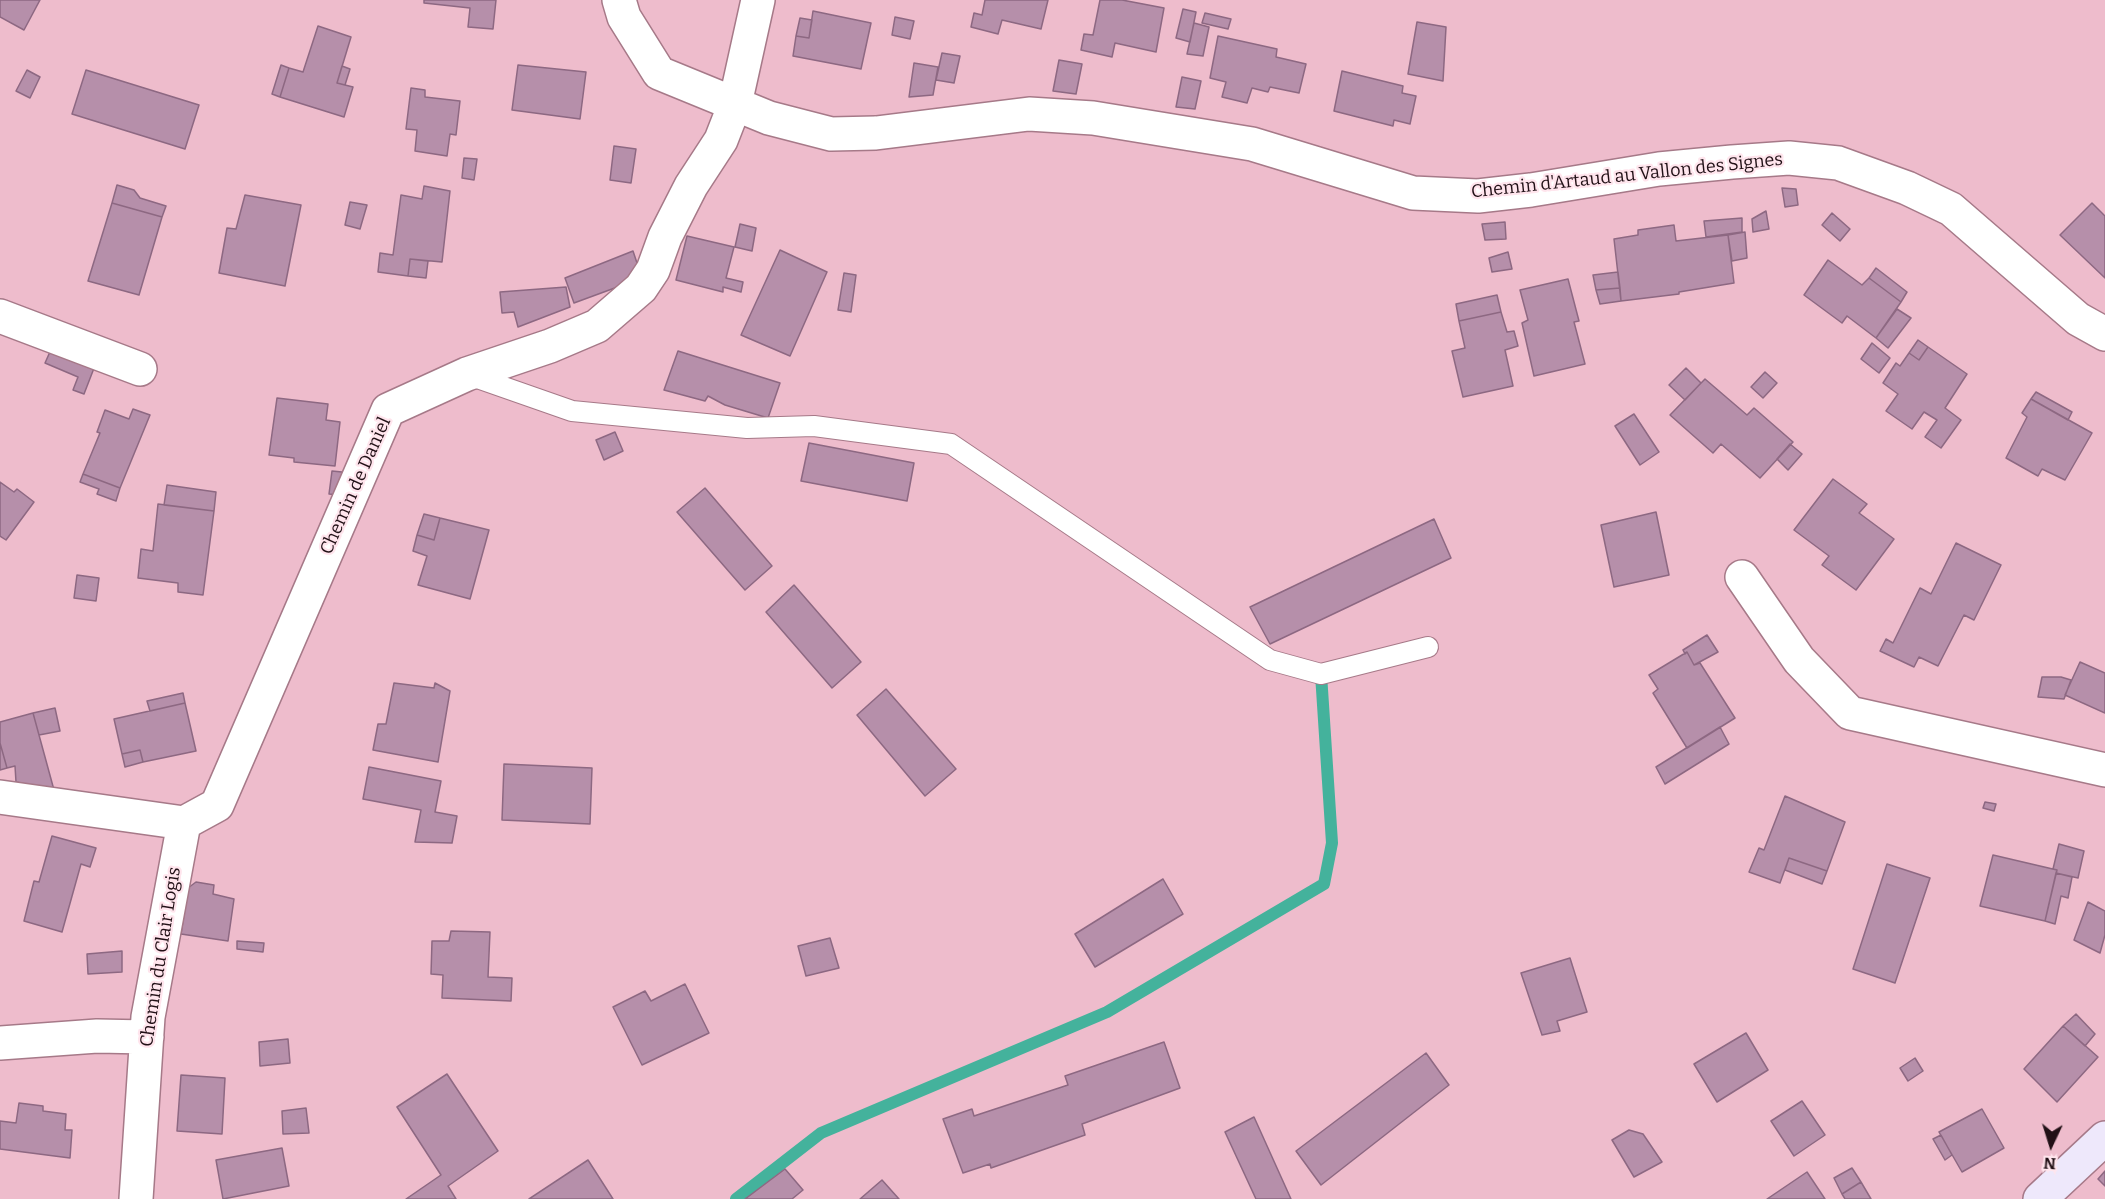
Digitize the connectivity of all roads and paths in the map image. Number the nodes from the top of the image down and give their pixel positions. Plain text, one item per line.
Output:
1 (619, 0) edge
2 (758, 0) edge
3 (735, 104) junction
4 (0, 316) edge
5 (2105, 334) edge
6 (140, 369) dead end
7 (467, 374) junction
8 (1742, 577) dead end
9 (1428, 647) dead end
10 (2105, 770) edge
11 (0, 797) edge
12 (184, 823) junction
13 (147, 1037) junction
14 (0, 1043) edge
15 (2105, 1138) edge
16 (136, 1199) edge
17 (2040, 1199) edge

1 - 3 street, Chemin d'Artaud au Vallon des Signes
2 - 3 street, Chemin de Daniel
3 - 5 street, Chemin d'Artaud au Vallon des Signes
3 - 7 street, Chemin de Daniel
4 - 6 street
7 - 9 lane
7 - 12 street, Chemin de Daniel
8 - 10 street
11 - 12 street
12 - 13 street, Chemin du Clair Logis
13 - 14 street
13 - 16 street, Chemin du Clair Logis
15 - 17 street

